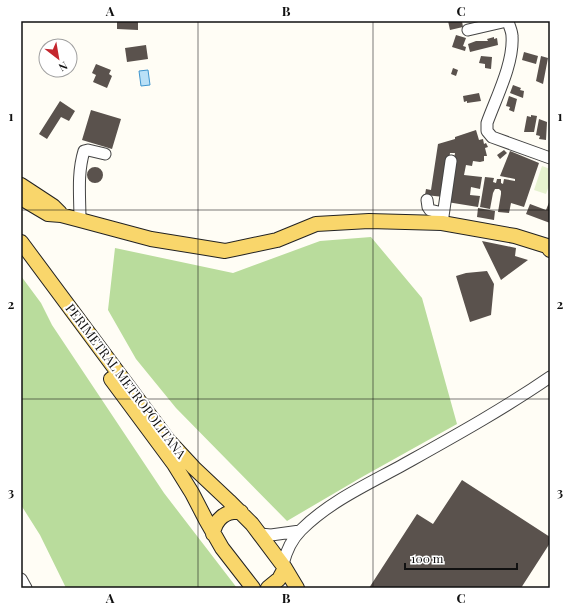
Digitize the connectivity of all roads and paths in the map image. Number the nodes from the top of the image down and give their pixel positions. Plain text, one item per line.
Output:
1 (508, 21) edge
2 (468, 30) dead end
3 (104, 154) dead end
4 (550, 158) edge
5 (451, 161) dead end
6 (21, 185) edge
7 (21, 198) edge
8 (427, 200) dead end
9 (61, 215) junction
10 (442, 218) junction
11 (80, 220) junction
12 (21, 242) edge
13 (549, 247) edge
14 (21, 257) edge
15 (550, 377) edge
16 (241, 512) junction
17 (300, 530) junction
18 (213, 534) junction
19 (260, 534) junction
20 (284, 566) junction
21 (21, 579) edge
22 (26, 588) edge
23 (253, 588) edge
24 (268, 588) edge
25 (297, 588) edge

1 - 2 street
1 - 4 street
3 - 11 street
5 - 10 street
6 - 9 main road
7 - 9 main road
8 - 10 street
9 - 11 main road
10 - 11 main road
10 - 13 main road
12 - 16 main road, PERIMETRAL METROPOLITANA
14 - 18 main road, PERIMETRAL METROPOLITANA
15 - 17 street
16 - 18 main road
16 - 19 main road, PERIMETRAL METROPOLITANA
17 - 19 street
17 - 20 street
18 - 23 main road, PERIMETRAL METROPOLITANA
19 - 20 main road, PERIMETRAL METROPOLITANA
20 - 24 main road
20 - 25 main road, PERIMETRAL METROPOLITANA
21 - 22 street

